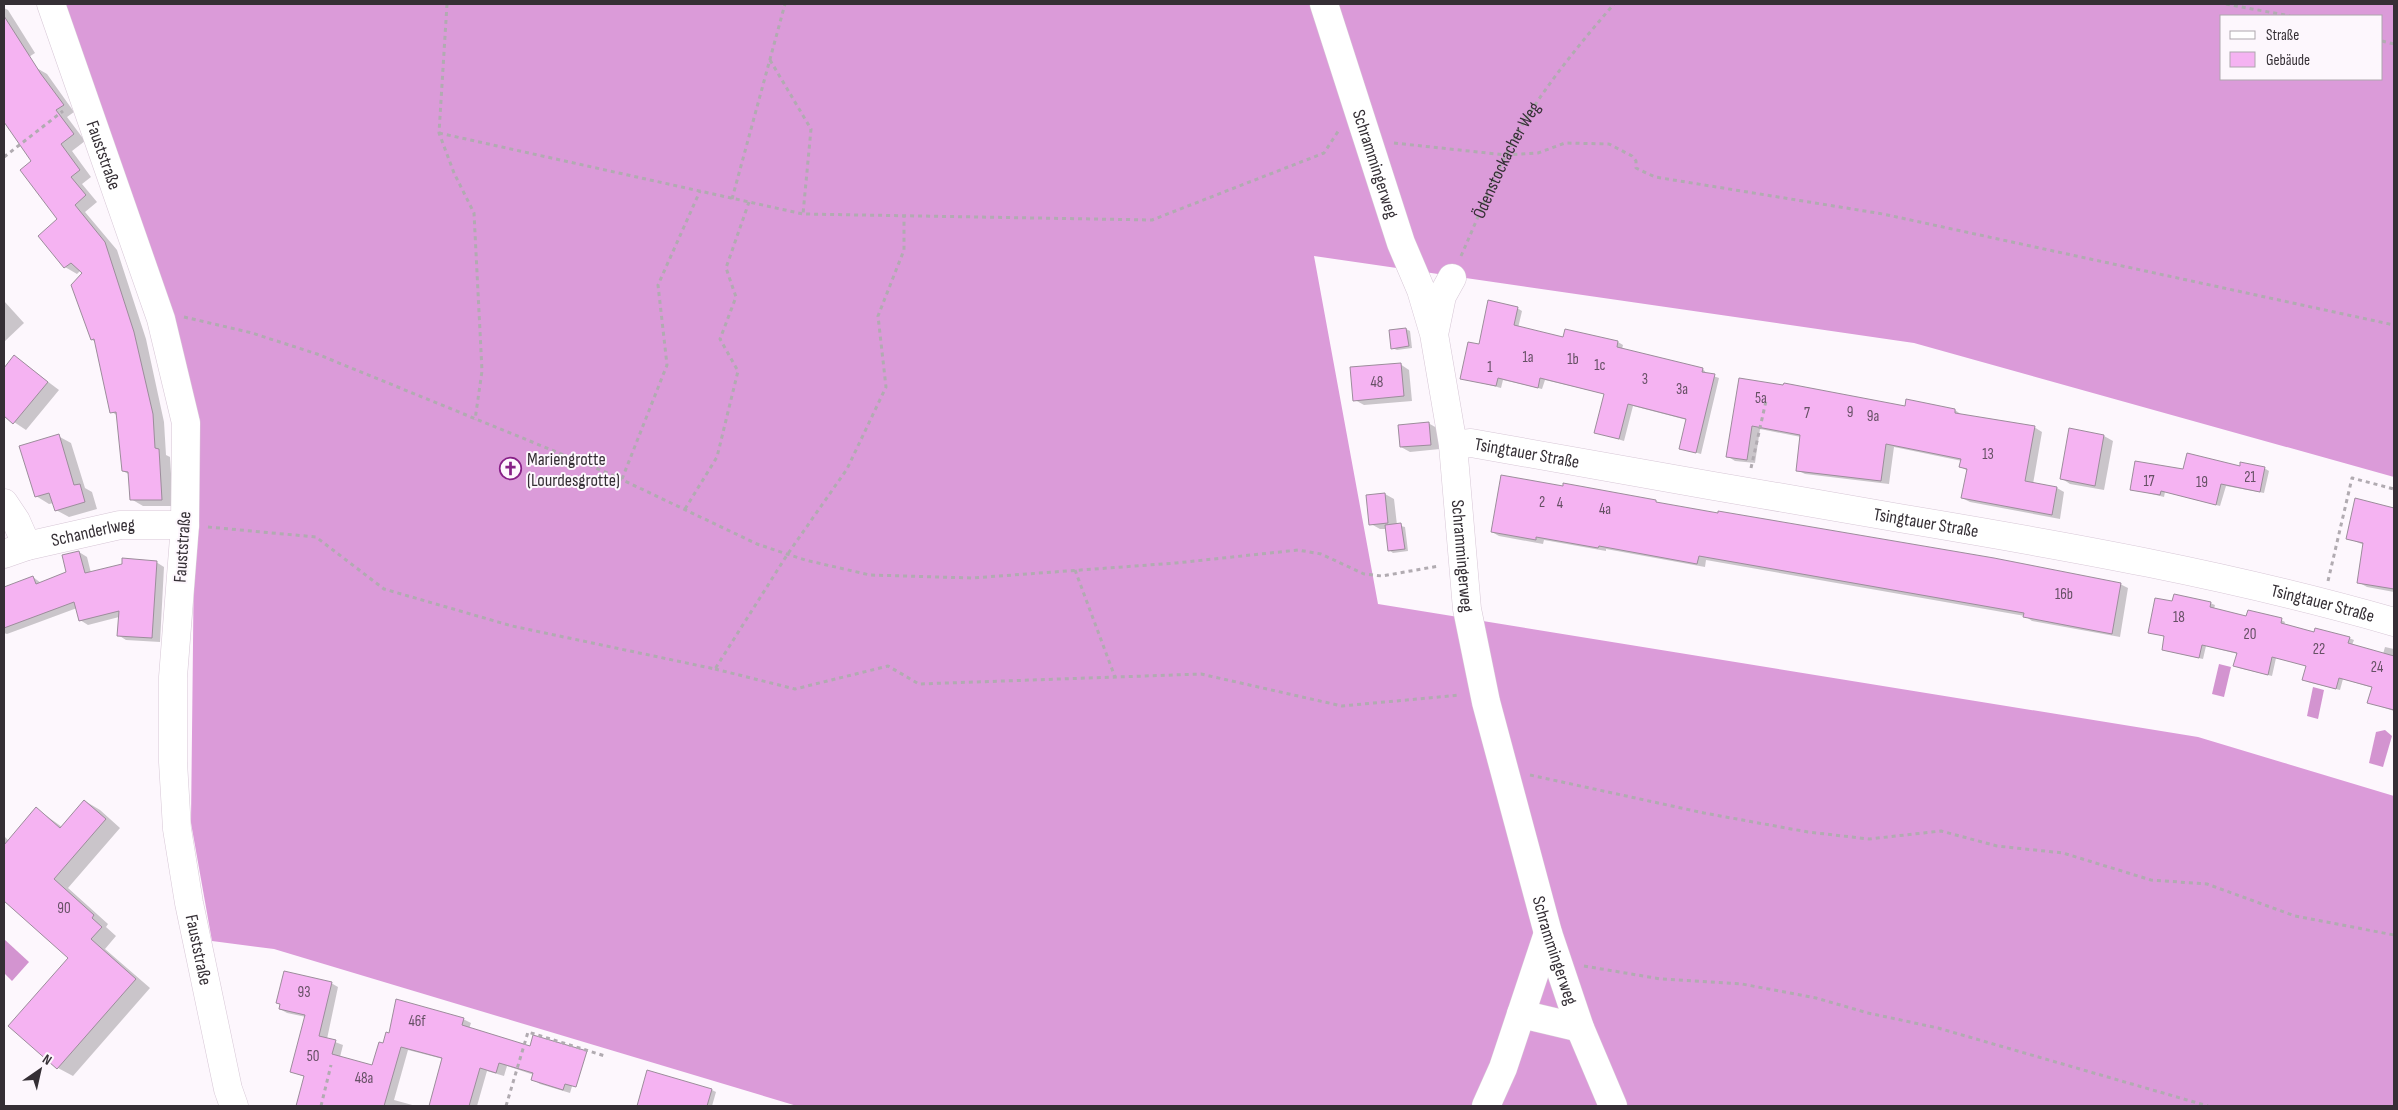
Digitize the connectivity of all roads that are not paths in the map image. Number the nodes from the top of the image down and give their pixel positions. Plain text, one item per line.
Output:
1 (51, 4) edge
2 (1324, 4) edge
3 (1453, 446) junction
4 (4, 503) edge
5 (185, 524) junction
6 (15, 550) edge
7 (2394, 622) edge
8 (1548, 932) junction
9 (1521, 1014) junction
10 (1580, 1028) junction
11 (234, 1106) edge
12 (1486, 1106) edge
13 (1613, 1106) edge

1 - 5 street, Fauststraße
2 - 3 street, Schrammingerweg
3 - 7 street, Tsingtauer Straße
3 - 8 street, Schrammingerweg
4 - 6 street
5 - 6 street, Schanderlweg
5 - 11 street, Fauststraße
8 - 9 street
8 - 10 street, Schrammingerweg
9 - 10 street
9 - 12 street
10 - 13 street, Schrammingerweg

